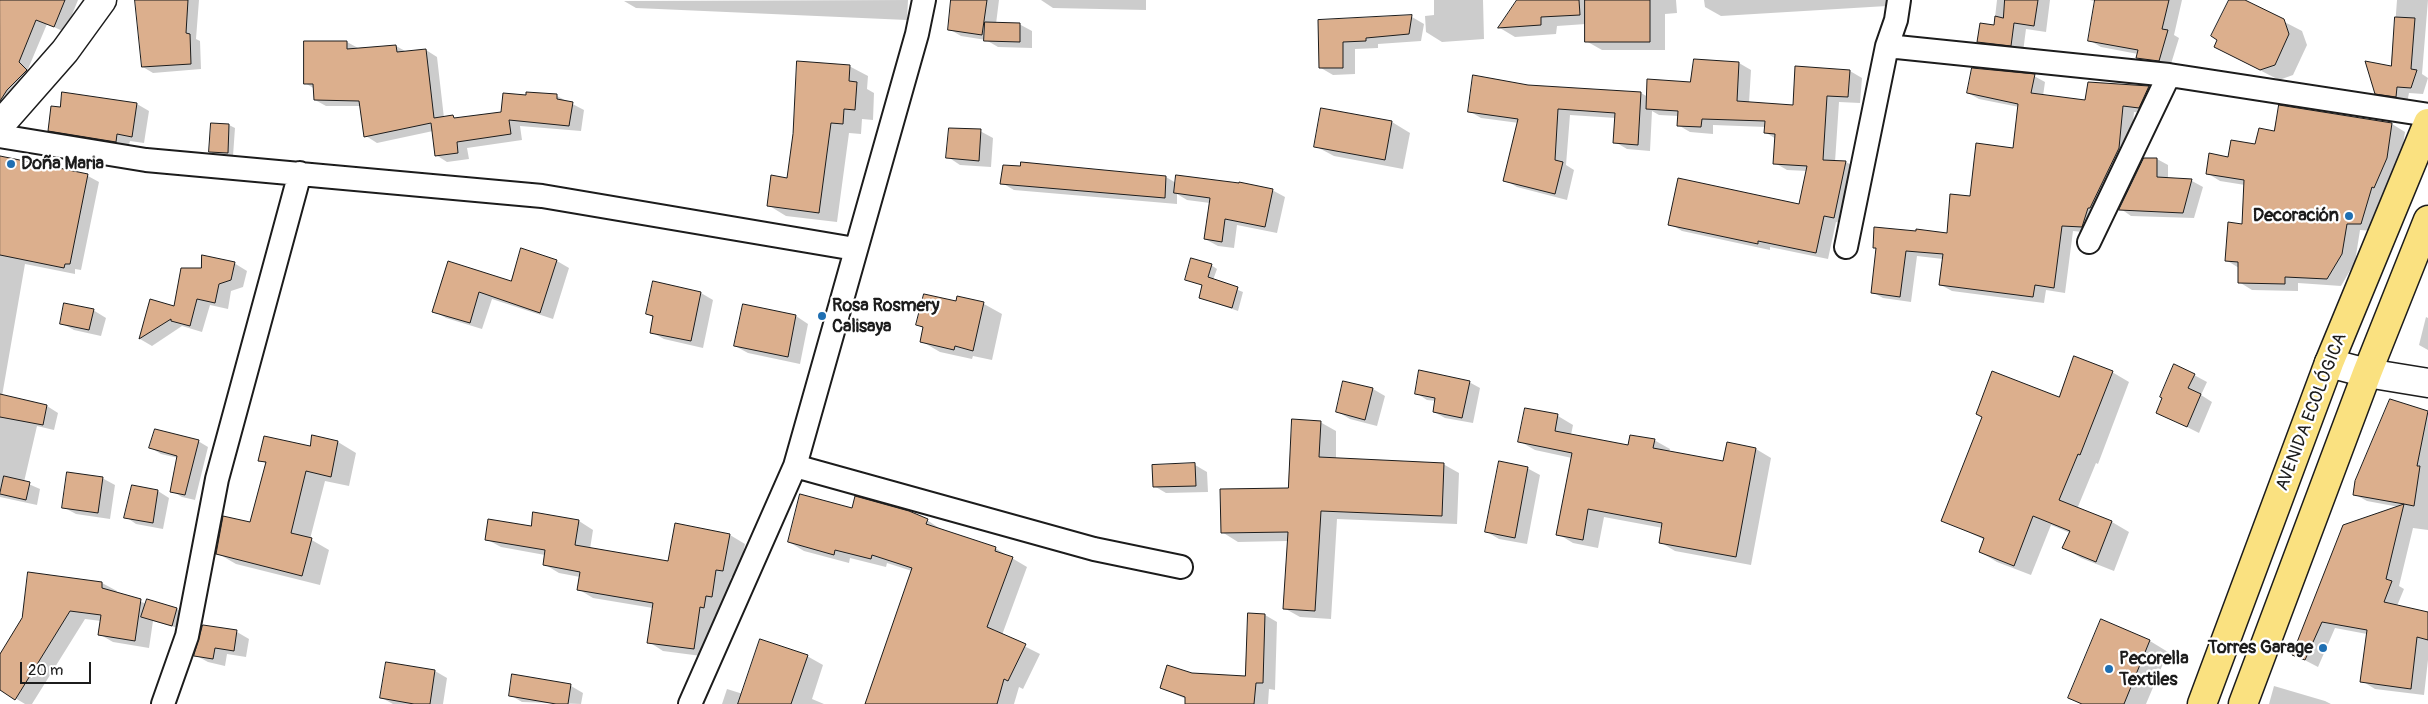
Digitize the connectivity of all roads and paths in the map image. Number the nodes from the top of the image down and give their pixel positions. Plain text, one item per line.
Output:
1 (102, 0) edge
2 (924, 0) edge
3 (1899, 0) edge
4 (1887, 46) junction
5 (2169, 75) junction
6 (2428, 115) edge
7 (2428, 123) edge
8 (0, 125) edge
9 (0, 136) edge
10 (300, 173) junction
11 (2428, 220) edge
12 (2089, 242) dead end
13 (1846, 247) dead end
14 (854, 250) junction
15 (2329, 363) junction
16 (2367, 373) junction
17 (2428, 383) edge
18 (795, 466) junction
19 (1181, 567) dead end
20 (163, 704) edge
21 (690, 704) edge
22 (2202, 704) edge
23 (2243, 704) edge

1 - 8 street
2 - 14 street
3 - 4 street
4 - 5 street
4 - 13 street
5 - 6 street
5 - 12 street
7 - 15 main road, AVENIDA ECOLÓGICA
9 - 10 street
10 - 14 street
10 - 20 street
11 - 16 main road
14 - 18 street
15 - 16 street
15 - 22 main road, AVENIDA ECOLÓGICA
16 - 17 street
16 - 23 main road
18 - 19 street
18 - 21 street

